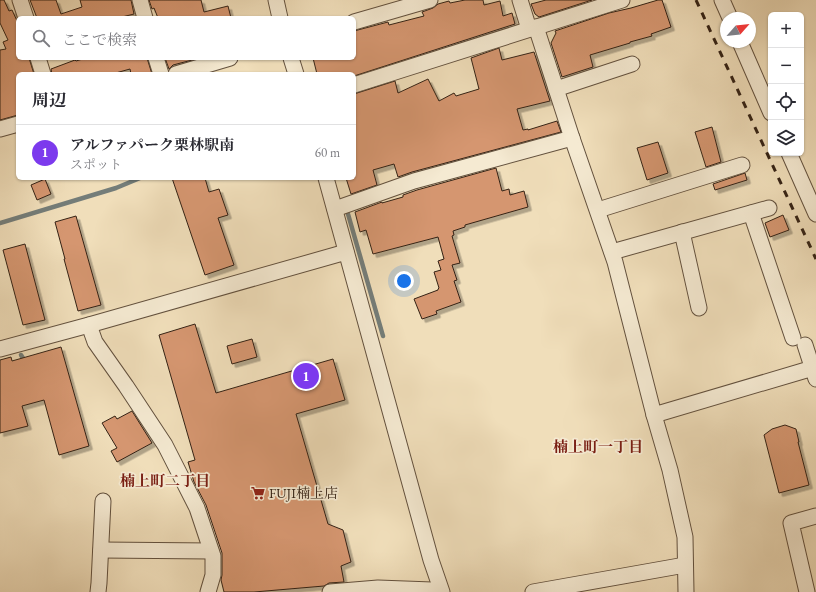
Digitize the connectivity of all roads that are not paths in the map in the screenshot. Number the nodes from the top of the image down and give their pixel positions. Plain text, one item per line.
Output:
1 (20, 0) edge
2 (140, 0) edge
3 (276, 0) edge
4 (430, 0) edge
5 (520, 0) edge
6 (622, 0) edge
7 (722, 0) edge
8 (727, 12) edge
9 (25, 16) edge
10 (144, 16) edge
11 (280, 16) edge
12 (356, 21) edge
13 (532, 28) junction
14 (743, 48) edge
15 (39, 60) edge
16 (156, 60) edge
17 (223, 60) edge
18 (292, 60) edge
19 (632, 64) dead end
20 (43, 72) edge
21 (160, 72) edge
22 (183, 72) edge
23 (295, 72) edge
24 (356, 84) edge
25 (556, 89) junction
26 (768, 106) edge
27 (16, 125) edge
28 (0, 129) edge
29 (572, 138) junction
30 (790, 156) edge
31 (742, 165) dead end
32 (327, 180) edge
33 (769, 208) dead end
34 (335, 209) junction
35 (598, 210) junction
36 (751, 213) junction
37 (816, 214) edge
38 (682, 232) junction
39 (346, 252) junction
40 (612, 252) junction
41 (699, 308) dead end
42 (89, 325) junction
43 (0, 349) edge
44 (814, 374) edge
45 (654, 415) junction
46 (103, 501) dead end
47 (816, 516) edge
48 (101, 550) junction
49 (211, 551) junction
50 (685, 565) junction
51 (601, 586) edge
52 (364, 590) edge
53 (98, 592) edge
54 (208, 592) edge
55 (330, 592) edge
56 (438, 592) edge
57 (442, 592) edge
58 (533, 592) edge
59 (686, 592) edge
60 (807, 592) edge

1 - 9 street
2 - 10 street
3 - 11 street
4 - 12 street
5 - 13 street
6 - 13 street
7 - 8 street
13 - 24 street
13 - 25 street
14 - 26 street
15 - 20 street
16 - 21 street
17 - 22 street
18 - 23 street
19 - 25 street
25 - 29 street
27 - 28 street
29 - 34 street
29 - 35 street
30 - 37 street
31 - 35 street
32 - 34 street
33 - 36 street
34 - 39 street
35 - 40 street
36 - 38 street
36 - 44 street
38 - 40 street
38 - 41 street
39 - 42 street
39 - 57 street
40 - 45 street
42 - 43 street
42 - 49 street
44 - 45 street
45 - 50 street
46 - 48 street
47 - 60 street
48 - 49 street
48 - 53 street
49 - 54 street
50 - 51 street
50 - 59 street
51 - 58 street
52 - 55 street
52 - 56 street

